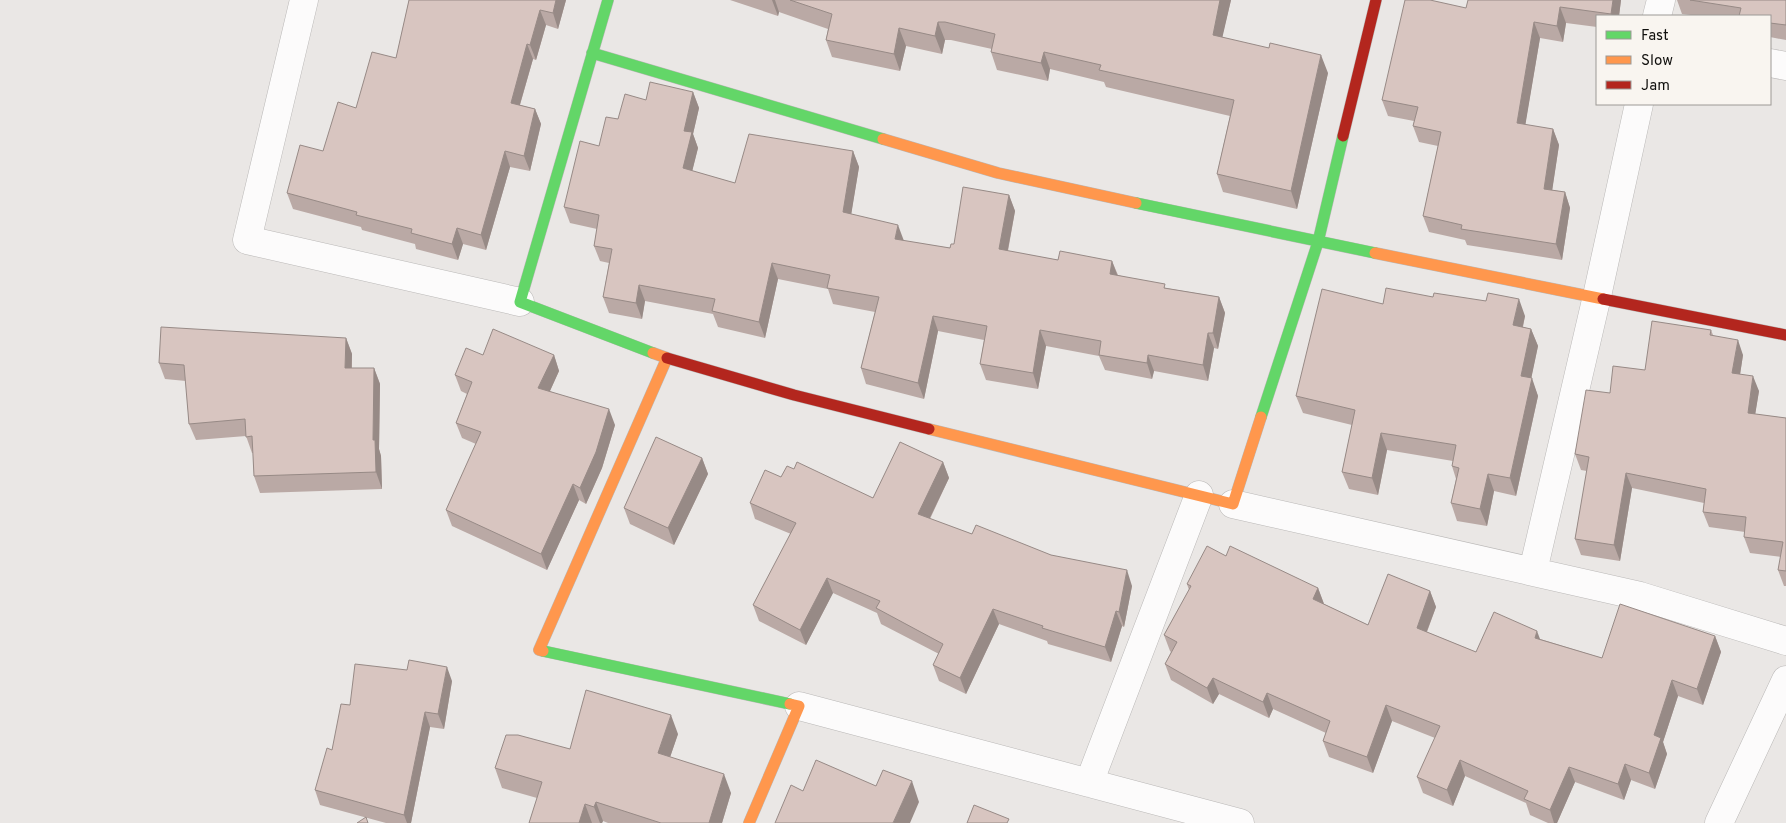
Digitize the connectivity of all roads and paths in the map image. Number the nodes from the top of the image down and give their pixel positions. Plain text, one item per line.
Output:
1 (304, 0) edge
2 (608, 0) edge
3 (1376, 0) edge
4 (1661, 0) edge
5 (1658, 15) edge
6 (592, 53) junction
7 (1771, 63) edge
8 (1786, 66) edge
9 (1639, 105) edge
10 (1318, 242) junction
11 (1597, 296) junction
12 (520, 302) junction
13 (1786, 335) edge
14 (667, 358) junction
15 (1199, 495) junction
16 (1233, 504) junction
17 (1533, 570) junction
18 (1786, 641) edge
19 (1786, 680) edge
20 (799, 706) junction
21 (1089, 783) junction
22 (749, 823) edge
23 (1240, 823) edge
24 (1719, 823) edge

1 - 12 street
2 - 6 street
3 - 10 street
4 - 5 street
6 - 10 street
6 - 12 street
7 - 8 street
9 - 11 street
10 - 11 street
10 - 16 street
11 - 13 street
11 - 17 street
12 - 14 street
14 - 15 street
14 - 20 street
15 - 16 street
15 - 21 street
16 - 17 street
17 - 18 street
19 - 24 street
20 - 21 street
20 - 22 street
21 - 23 street

